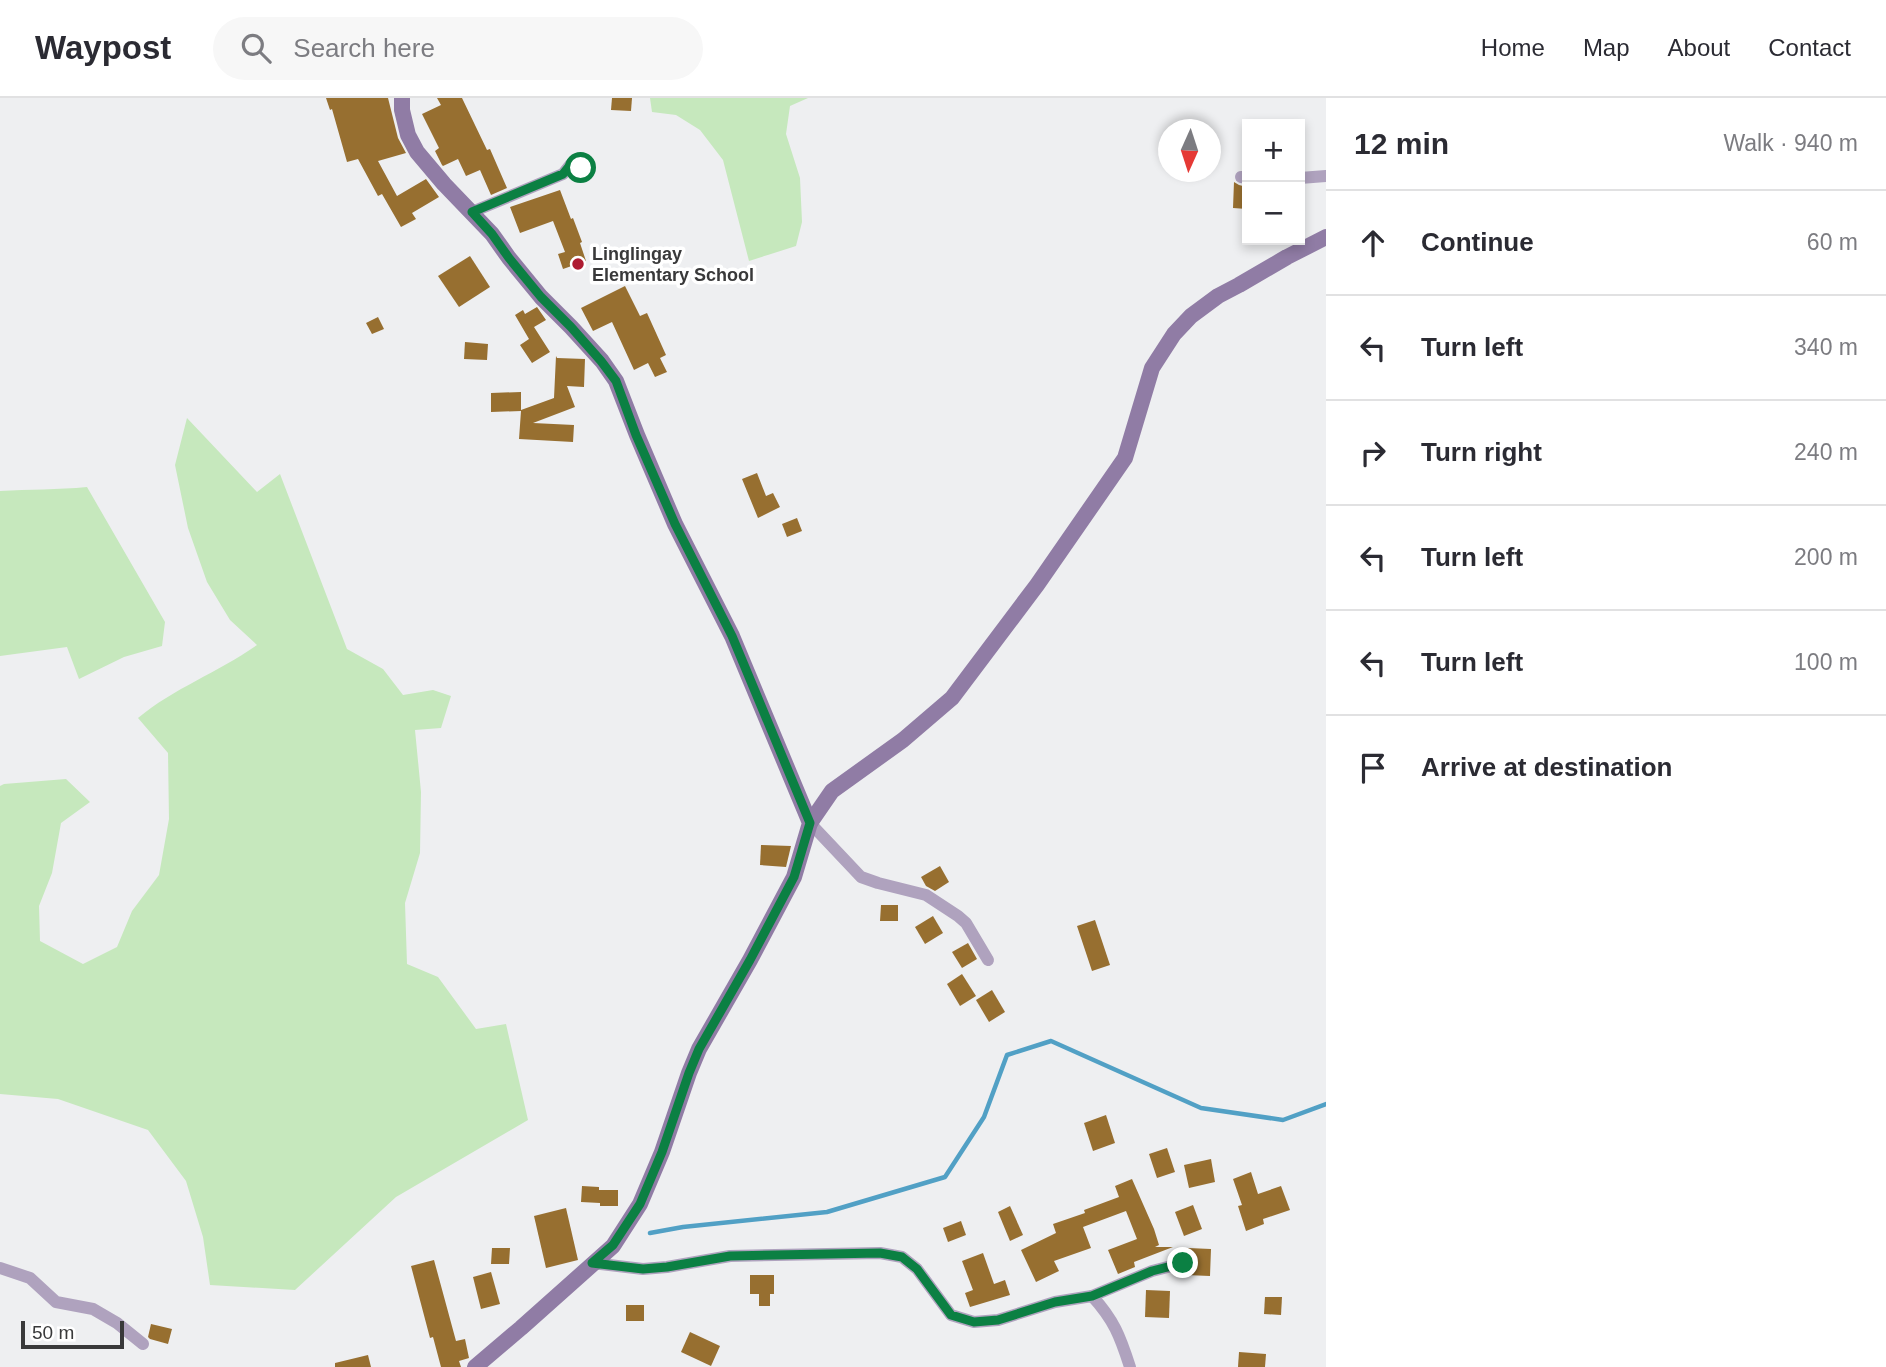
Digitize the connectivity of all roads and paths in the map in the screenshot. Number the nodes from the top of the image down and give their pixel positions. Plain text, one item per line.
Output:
1 (402, 98) edge
2 (581, 168) dead end
3 (1326, 176) edge
4 (1305, 178) edge
5 (472, 212) junction
6 (1326, 237) edge
7 (810, 823) junction
8 (988, 960) dead end
9 (592, 1263) junction
10 (1183, 1263) dead end
11 (0, 1268) edge
12 (1092, 1296) junction
13 (143, 1344) dead end
14 (475, 1367) edge
15 (1130, 1367) edge

1 - 5 street
2 - 5 street
3 - 4 street
5 - 7 street
6 - 7 street
7 - 8 street
7 - 9 street
9 - 12 street
9 - 14 street
10 - 12 street
11 - 13 street
12 - 15 street

